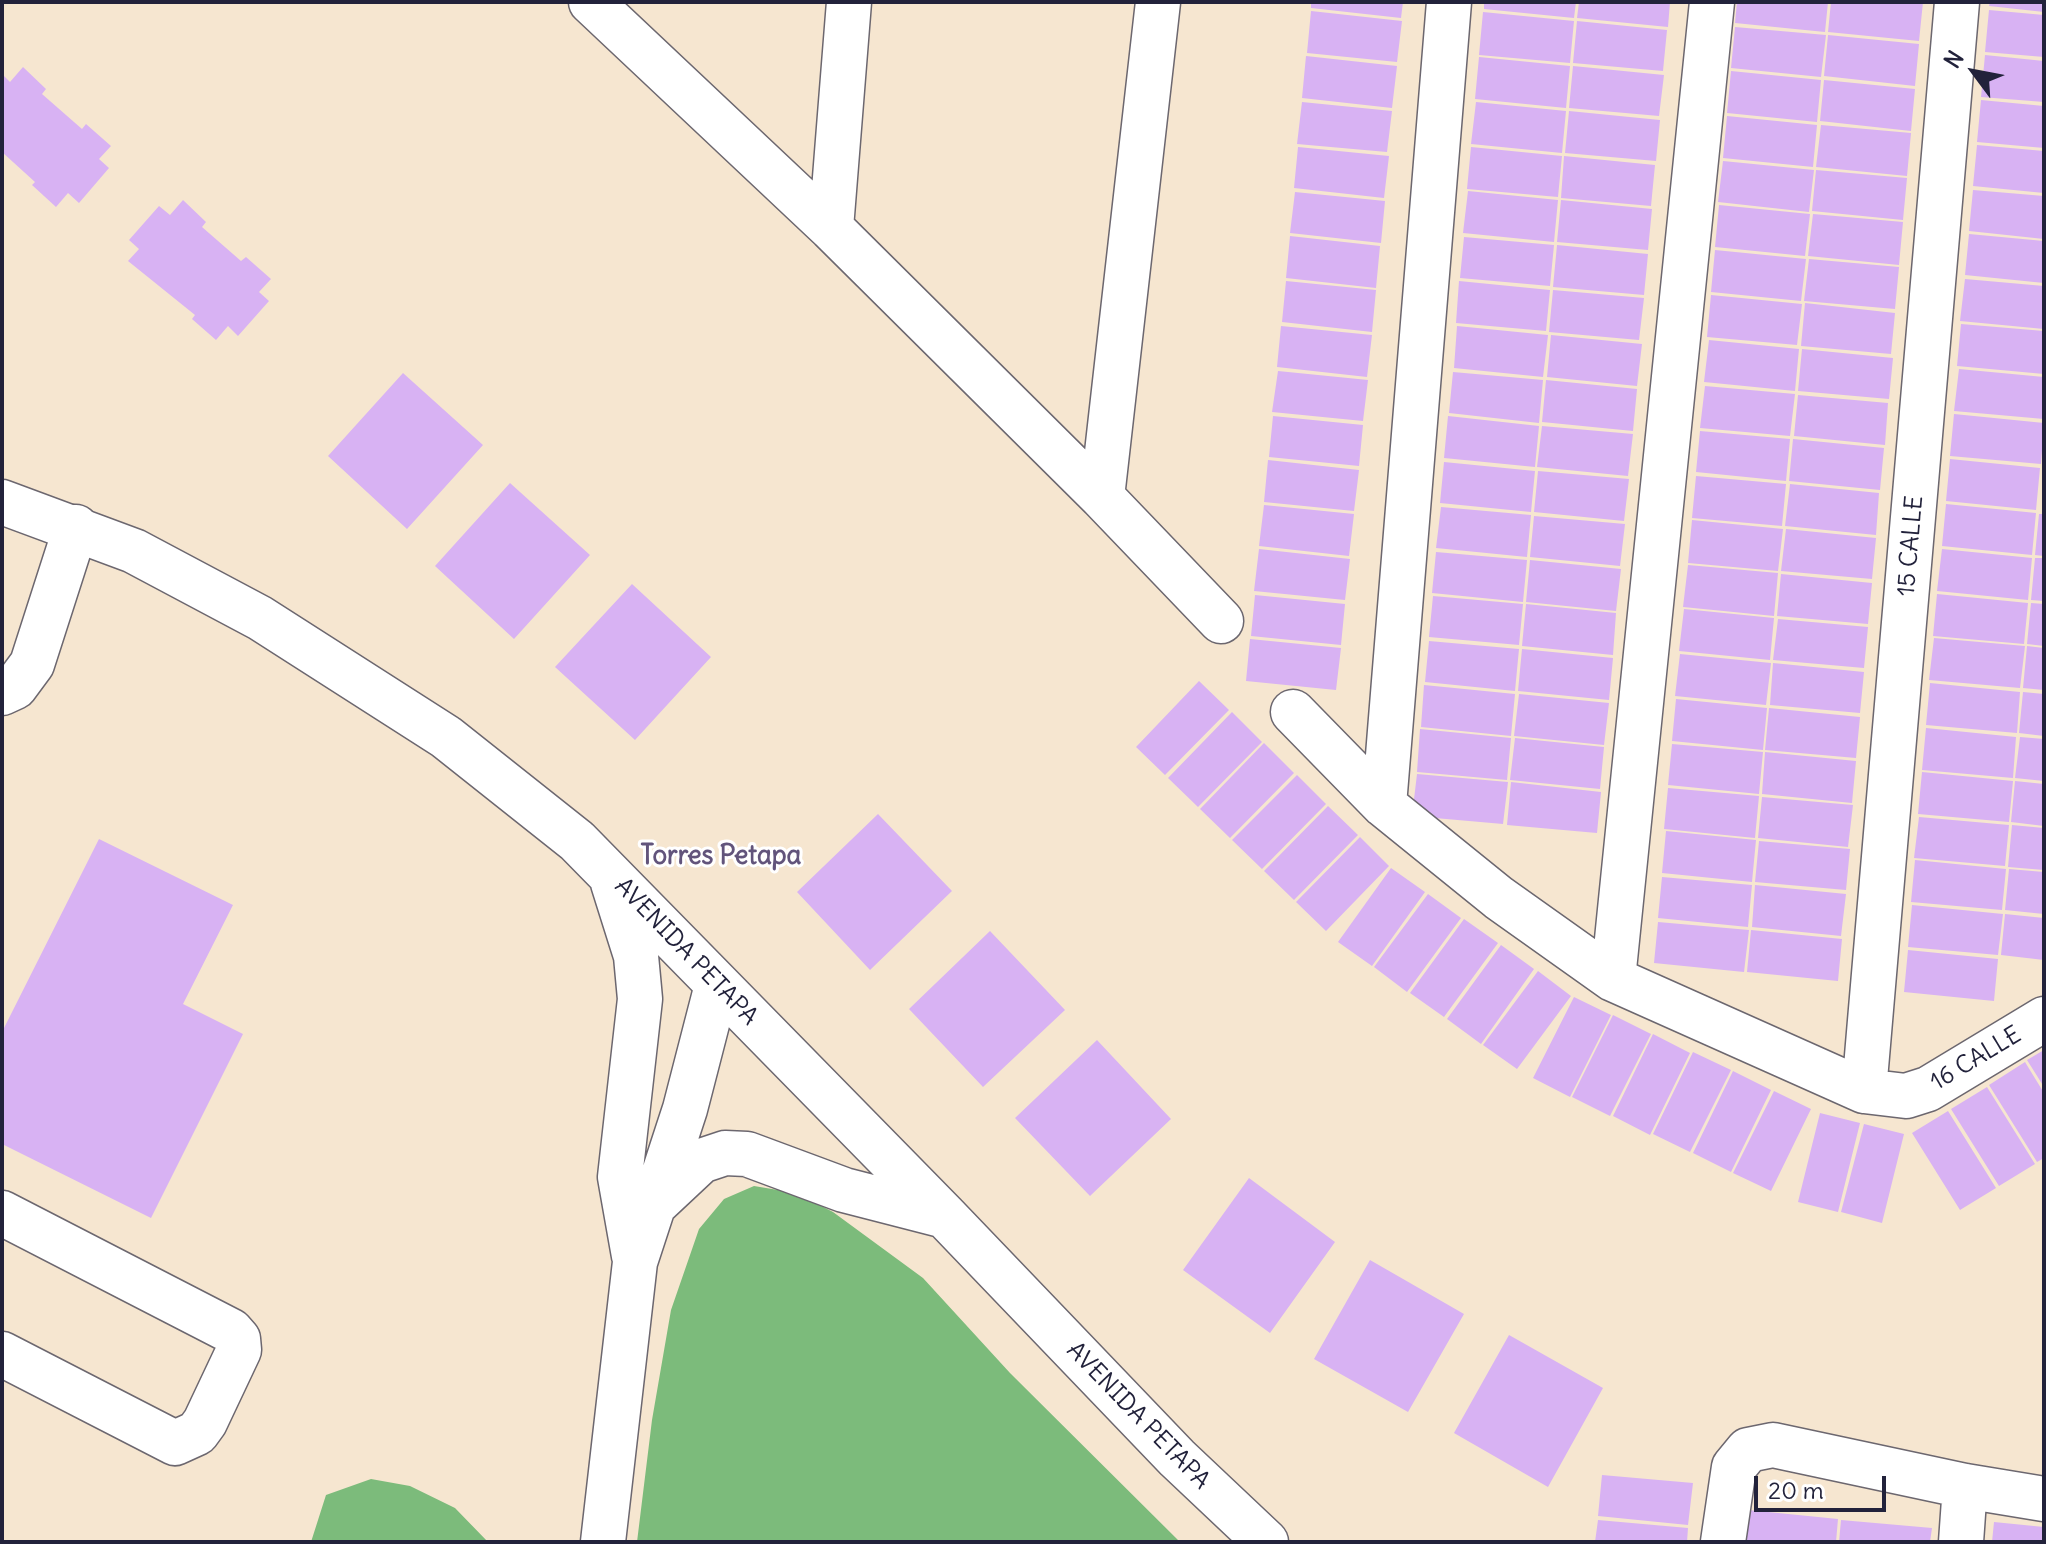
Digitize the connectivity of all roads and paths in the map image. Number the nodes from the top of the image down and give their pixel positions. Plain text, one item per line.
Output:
1 (591, 2) edge
2 (849, 2) edge
3 (1158, 2) edge
4 (1449, 2) edge
5 (1712, 2) edge
6 (1957, 2) edge
7 (831, 228) junction
8 (1102, 497) junction
9 (2, 502) edge
10 (76, 527) junction
11 (1221, 621) dead end
12 (2, 693) edge
13 (1293, 712) dead end
14 (1384, 805) junction
15 (610, 872) junction
16 (1613, 979) junction
17 (717, 985) junction
18 (2044, 1019) edge
19 (1885, 1093) junction
20 (653, 1207) junction
21 (2, 1213) edge
22 (945, 1216) junction
23 (635, 1262) junction
24 (2, 1354) edge
25 (1965, 1486) junction
26 (2044, 1499) edge
27 (603, 1542) edge
28 (1266, 1542) edge
29 (1723, 1542) edge
30 (1961, 1542) edge

1 - 7 street
2 - 7 street
3 - 8 street
4 - 14 street
5 - 16 street
6 - 19 street, 15 CALLE
7 - 8 street
8 - 11 street
9 - 10 street, AVENIDA PETAPA
10 - 12 street
10 - 15 street, AVENIDA PETAPA
13 - 14 street
14 - 16 street
15 - 17 street, AVENIDA PETAPA
15 - 23 street
16 - 19 street
17 - 20 street
17 - 22 street, AVENIDA PETAPA
18 - 19 street, 16 CALLE
20 - 22 street
20 - 23 street
21 - 24 street
22 - 28 street, AVENIDA PETAPA
23 - 27 street
25 - 26 street
25 - 29 street
25 - 30 street

